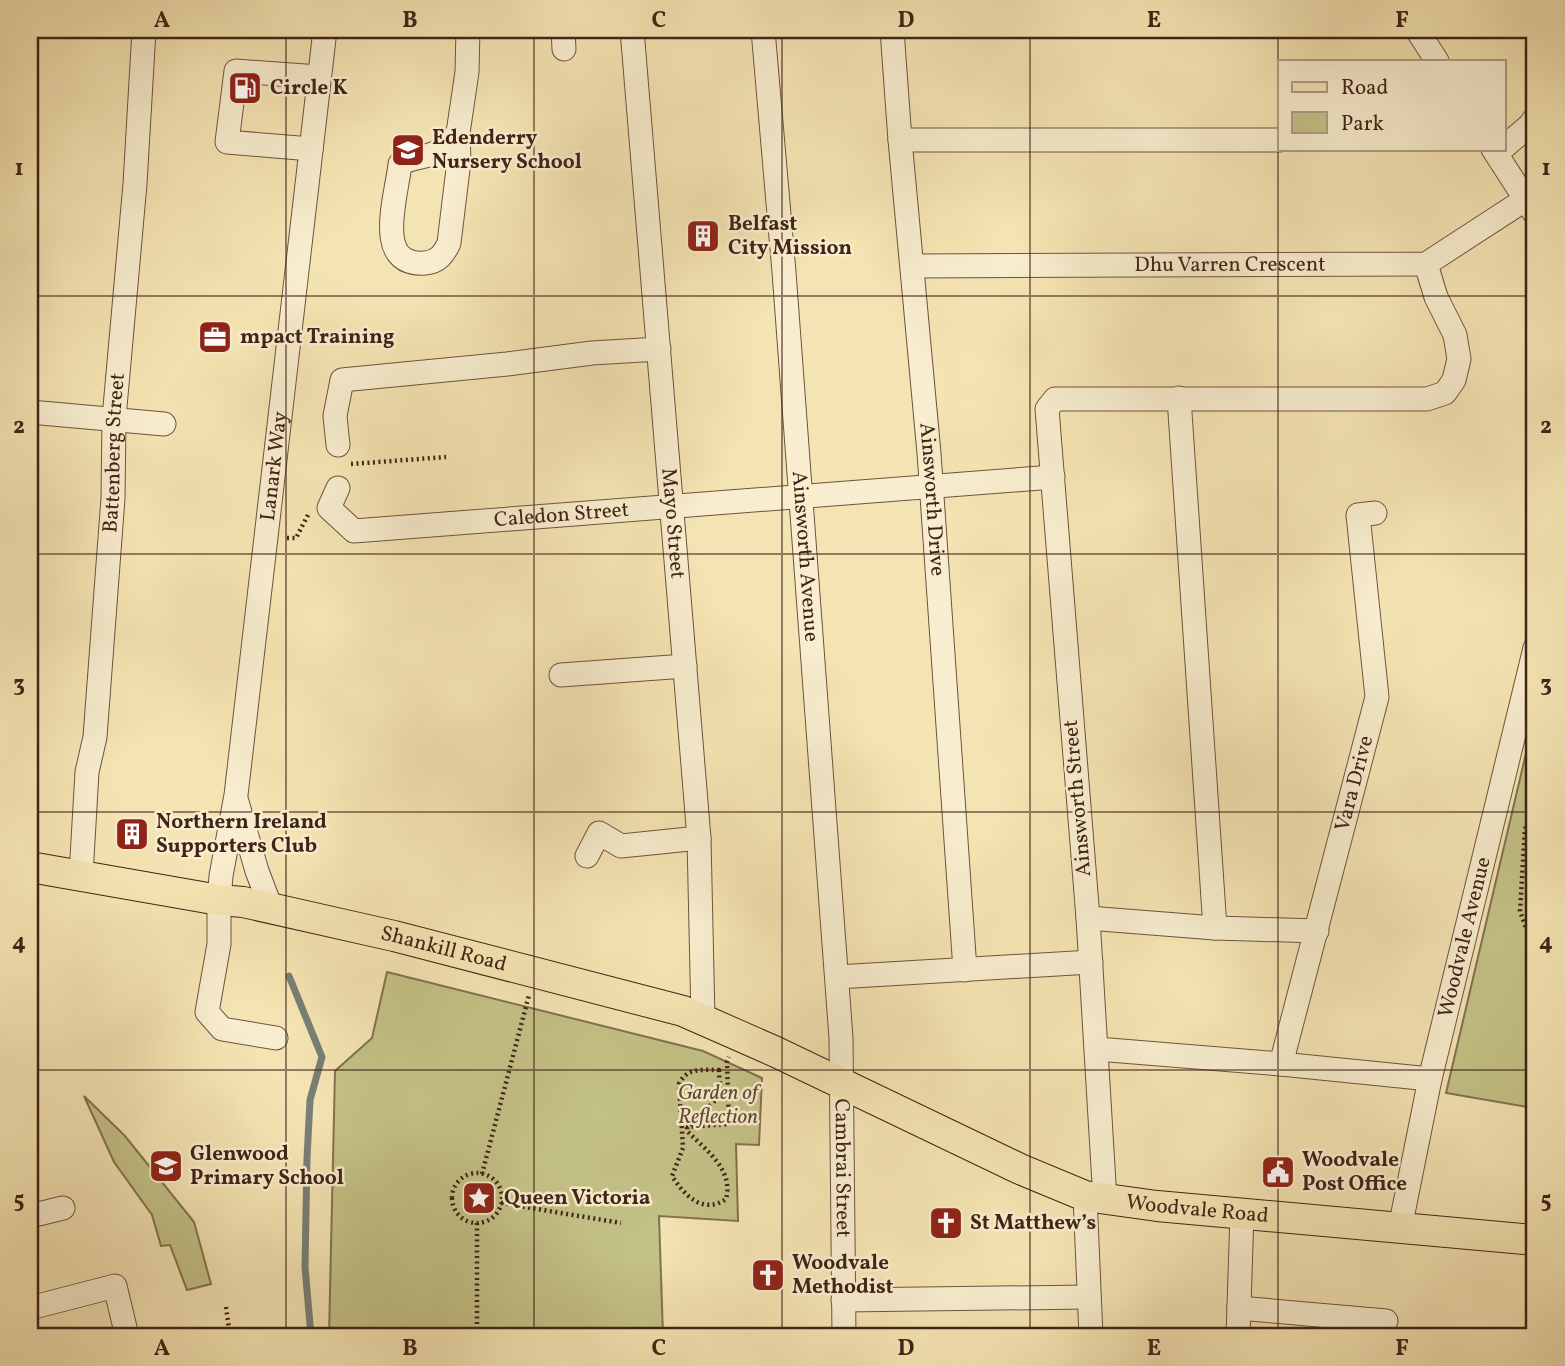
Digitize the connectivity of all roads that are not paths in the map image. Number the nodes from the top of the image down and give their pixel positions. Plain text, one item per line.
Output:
1 (144, 30) edge
2 (325, 30) edge
3 (468, 30) edge
4 (632, 30) edge
5 (763, 30) edge
6 (892, 30) edge
7 (1417, 30) edge
8 (1436, 60) edge
9 (319, 77) junction
10 (1535, 118) edge
11 (458, 133) junction
12 (900, 140) junction
13 (1278, 140) edge
14 (1506, 144) edge
15 (311, 149) junction
16 (1500, 150) edge
17 (434, 153) junction
18 (459, 161) junction
19 (1530, 206) edge
20 (1426, 264) junction
21 (913, 266) junction
22 (659, 349) junction
23 (1179, 398) junction
24 (30, 412) edge
25 (114, 418) junction
26 (164, 424) dead end
27 (344, 455) road end
28 (1053, 477) junction
29 (931, 487) junction
30 (799, 496) junction
31 (326, 502) road end
32 (671, 506) junction
33 (1375, 513) dead end
34 (1535, 648) edge
35 (685, 666) junction
36 (561, 675) dead end
37 (236, 795) junction
38 (699, 838) junction
39 (587, 856) dead end
40 (30, 867) edge
41 (82, 875) junction
42 (219, 900) junction
43 (271, 908) junction
44 (1088, 918) junction
45 (1215, 928) junction
46 (1317, 931) junction
47 (1091, 962) junction
48 (965, 970) junction
49 (837, 977) junction
50 (703, 1019) junction
51 (276, 1038) dead end
52 (1097, 1049) junction
53 (1281, 1064) junction
54 (1430, 1079) junction
55 (841, 1084) junction
56 (1095, 1198) junction
57 (63, 1208) dead end
58 (1242, 1214) junction
59 (30, 1216) edge
60 (1400, 1228) junction
61 (1535, 1240) edge
62 (1090, 1297) junction
63 (843, 1300) junction
64 (30, 1308) edge
65 (1239, 1308) junction
66 (1386, 1321) dead end
67 (1311, 1326) edge
68 (127, 1336) edge
69 (844, 1336) edge
70 (1091, 1336) edge
71 (1238, 1336) edge

1 - 25 street, Battenberg Street
2 - 9 street, Lanark Way
3 - 11 street
4 - 22 street, Mayo Street
5 - 30 street, Ainsworth Avenue
6 - 12 street, Ainsworth Drive
7 - 8 street
9 - 15 street, Lanark Way
9 - 15 street
10 - 14 street
11 - 17 street
11 - 18 street
12 - 13 street
12 - 21 street, Ainsworth Drive
15 - 37 street, Lanark Way
16 - 19 street
17 - 18 street
17 - 18 street
19 - 20 street
20 - 21 street, Dhu Varren Crescent
20 - 23 street
21 - 29 street, Ainsworth Drive
22 - 27 street
22 - 32 street, Mayo Street
23 - 28 street, Ainsworth Street
23 - 45 street
24 - 25 street
25 - 26 street
25 - 41 street, Battenberg Street
28 - 29 street, Caledon Street
28 - 44 street, Ainsworth Street
29 - 30 street, Caledon Street
29 - 48 street, Ainsworth Drive
30 - 32 street, Caledon Street
30 - 49 street, Ainsworth Avenue
31 - 32 street, Caledon Street
32 - 35 street, Mayo Street
33 - 46 street, Vara Drive
34 - 54 street, Woodvale Avenue
35 - 36 street
35 - 38 street, Mayo Street
37 - 42 street, Lanark Way
37 - 43 street
38 - 39 street
38 - 50 street, Mayo Street
40 - 41 main road, Shankill Road
41 - 42 main road, Shankill Road
42 - 43 main road, Shankill Road
42 - 51 street, Lanark Way
43 - 50 main road, Shankill Road
44 - 45 street
44 - 47 street, Ainsworth Street
45 - 46 street
46 - 53 street, Vara Drive
47 - 48 street
47 - 52 street, Ainsworth Street
48 - 49 street
49 - 55 street, Ainsworth Avenue
50 - 55 main road, Shankill Road
52 - 53 street
52 - 56 street, Ainsworth Street
53 - 54 street
54 - 60 street, Woodvale Avenue
55 - 56 main road, Woodvale Road
55 - 63 street, Cambrai Street
56 - 58 main road, Woodvale Road
56 - 62 street, Ainsworth Street
57 - 59 street
58 - 60 main road, Woodvale Road
58 - 65 street
60 - 61 main road, Woodvale Road
62 - 63 street
62 - 70 street, Ainsworth Street
63 - 69 street, Cambrai Street
64 - 68 street
65 - 67 street
65 - 71 street
66 - 67 street

